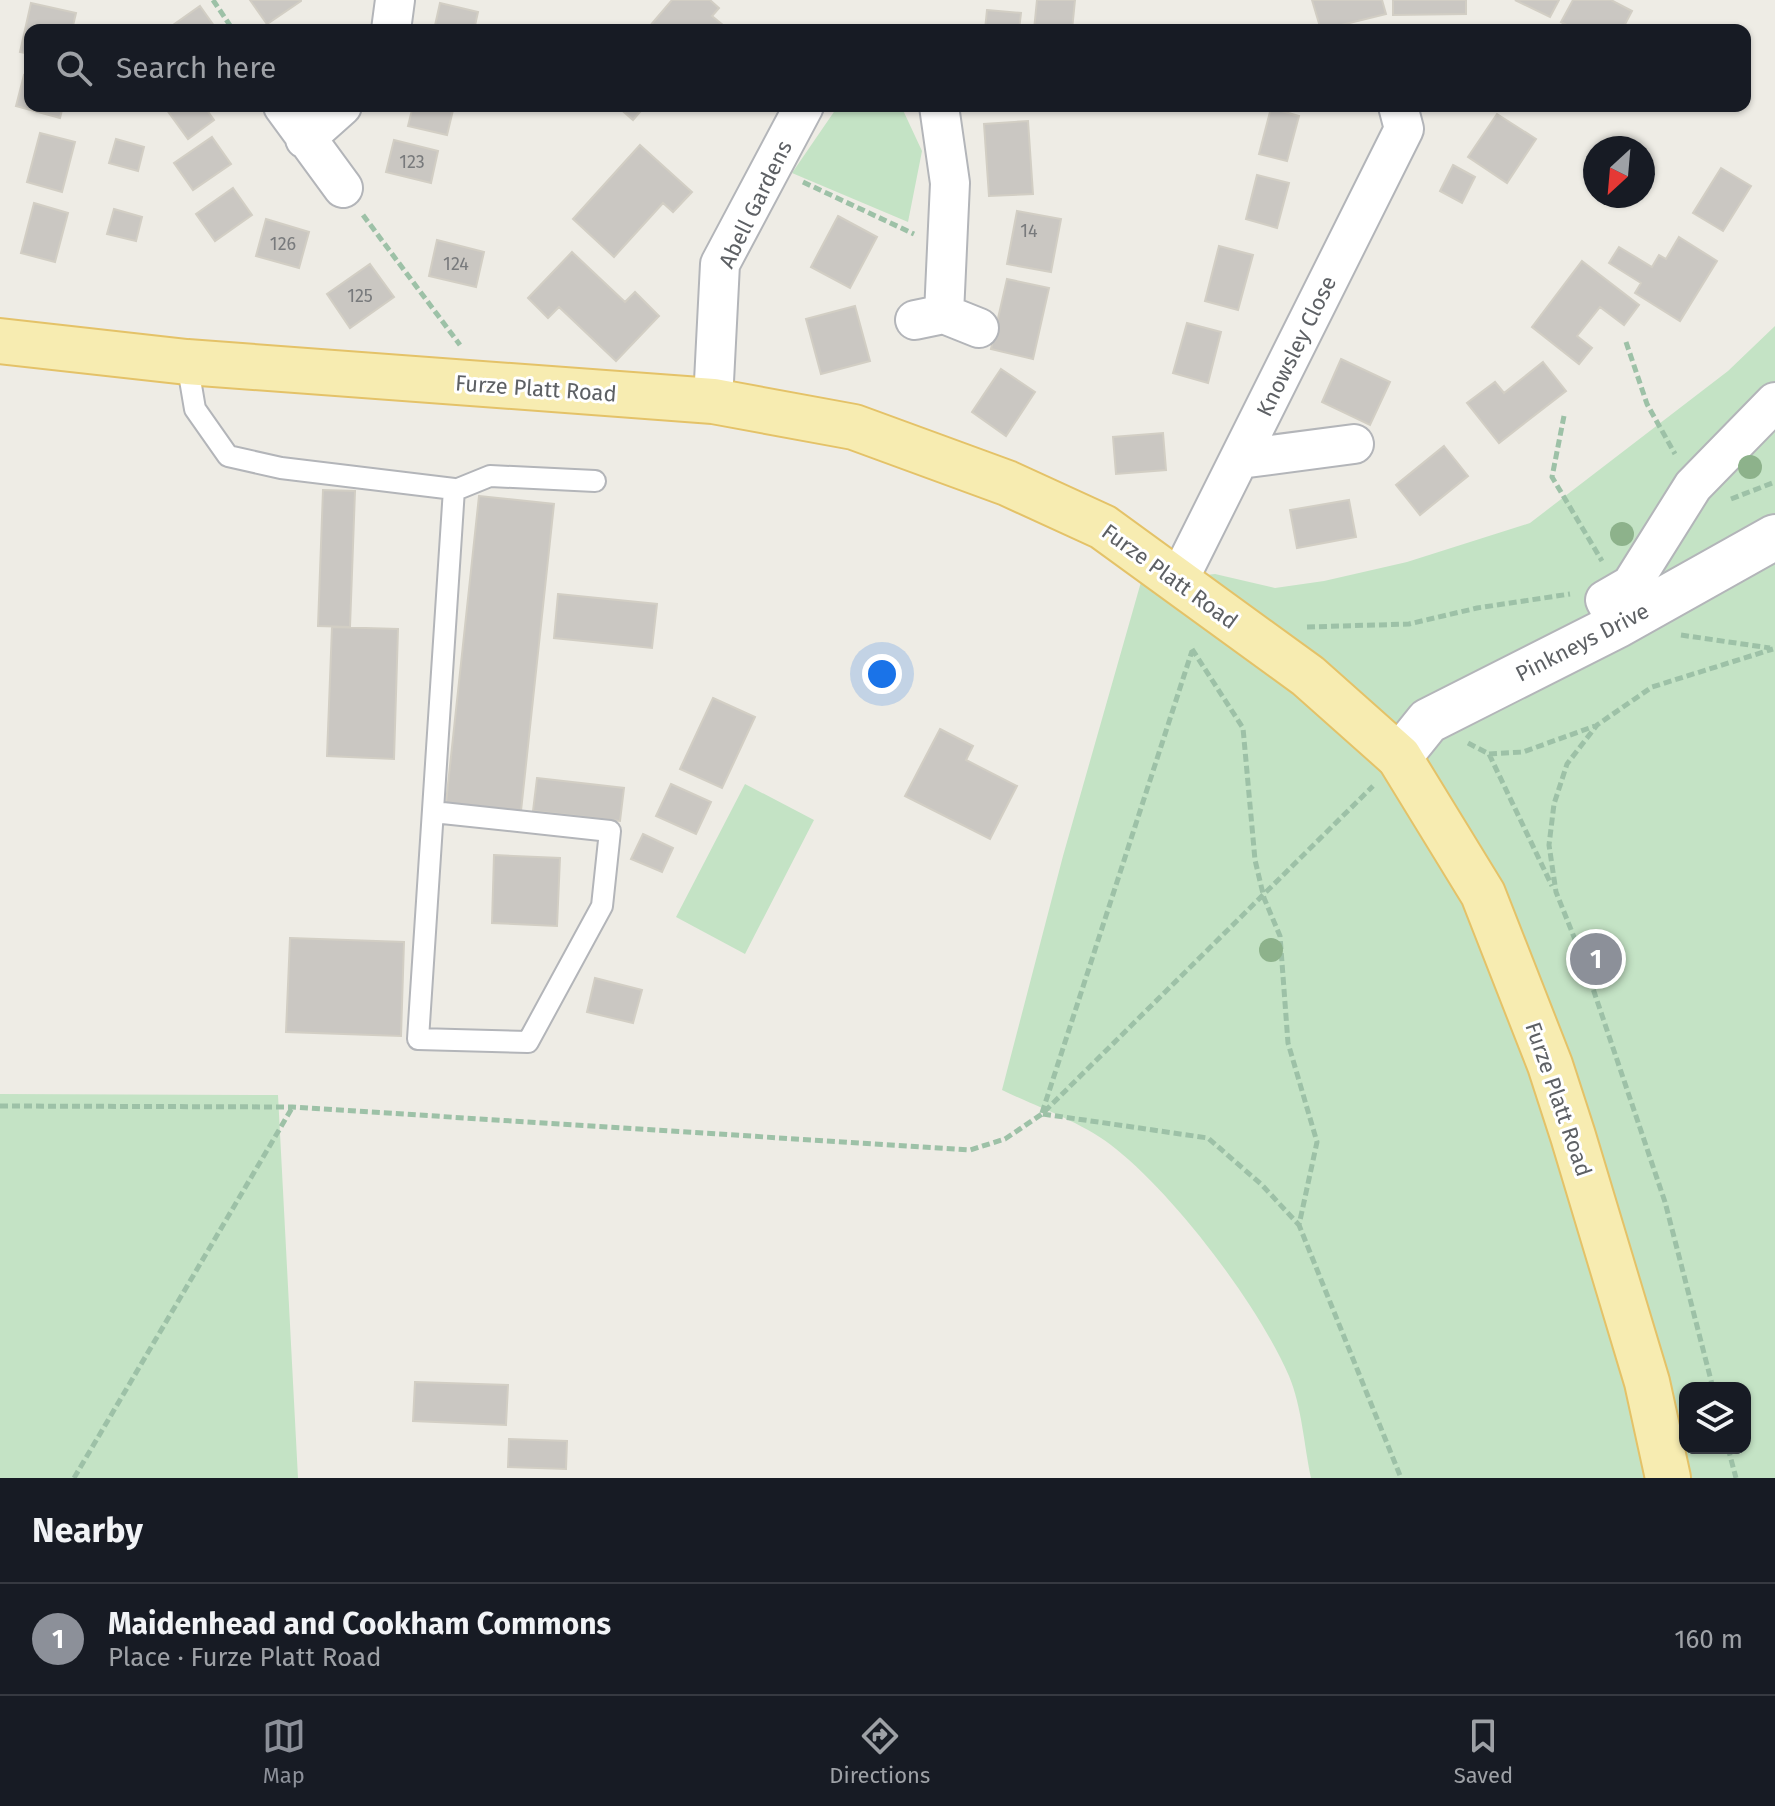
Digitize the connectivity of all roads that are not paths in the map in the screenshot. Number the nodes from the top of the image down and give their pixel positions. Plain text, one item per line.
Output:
1 (395, 0) edge
2 (392, 24) edge
3 (287, 112) edge
4 (335, 112) edge
5 (801, 112) edge
6 (940, 112) edge
7 (1400, 112) edge
8 (305, 139) junction
9 (343, 188) road end
10 (979, 328) dead end
11 (0, 341) edge
12 (187, 362) junction
13 (713, 401) junction
14 (1775, 402) edge
15 (1354, 444) dead end
16 (1240, 459) junction
17 (595, 481) dead end
18 (453, 491) junction
19 (1775, 537) edge
20 (1190, 591) junction
21 (1613, 605) junction
22 (1399, 757) junction
23 (433, 812) junction
24 (1668, 1478) edge

1 - 2 street
3 - 8 street
4 - 8 street
5 - 13 street, Abell Gardens
6 - 10 street
7 - 16 street, Knowsley Close
8 - 9 street
11 - 12 main road, Furze Platt Road
12 - 13 main road, Furze Platt Road
12 - 18 lane
13 - 20 main road, Furze Platt Road
14 - 21 street
15 - 16 street
16 - 20 street, Knowsley Close
17 - 18 lane
18 - 23 lane
19 - 21 street, Pinkneys Drive
20 - 22 main road, Furze Platt Road
21 - 22 street, Pinkneys Drive
22 - 24 main road, Furze Platt Road
23 - 23 lane

